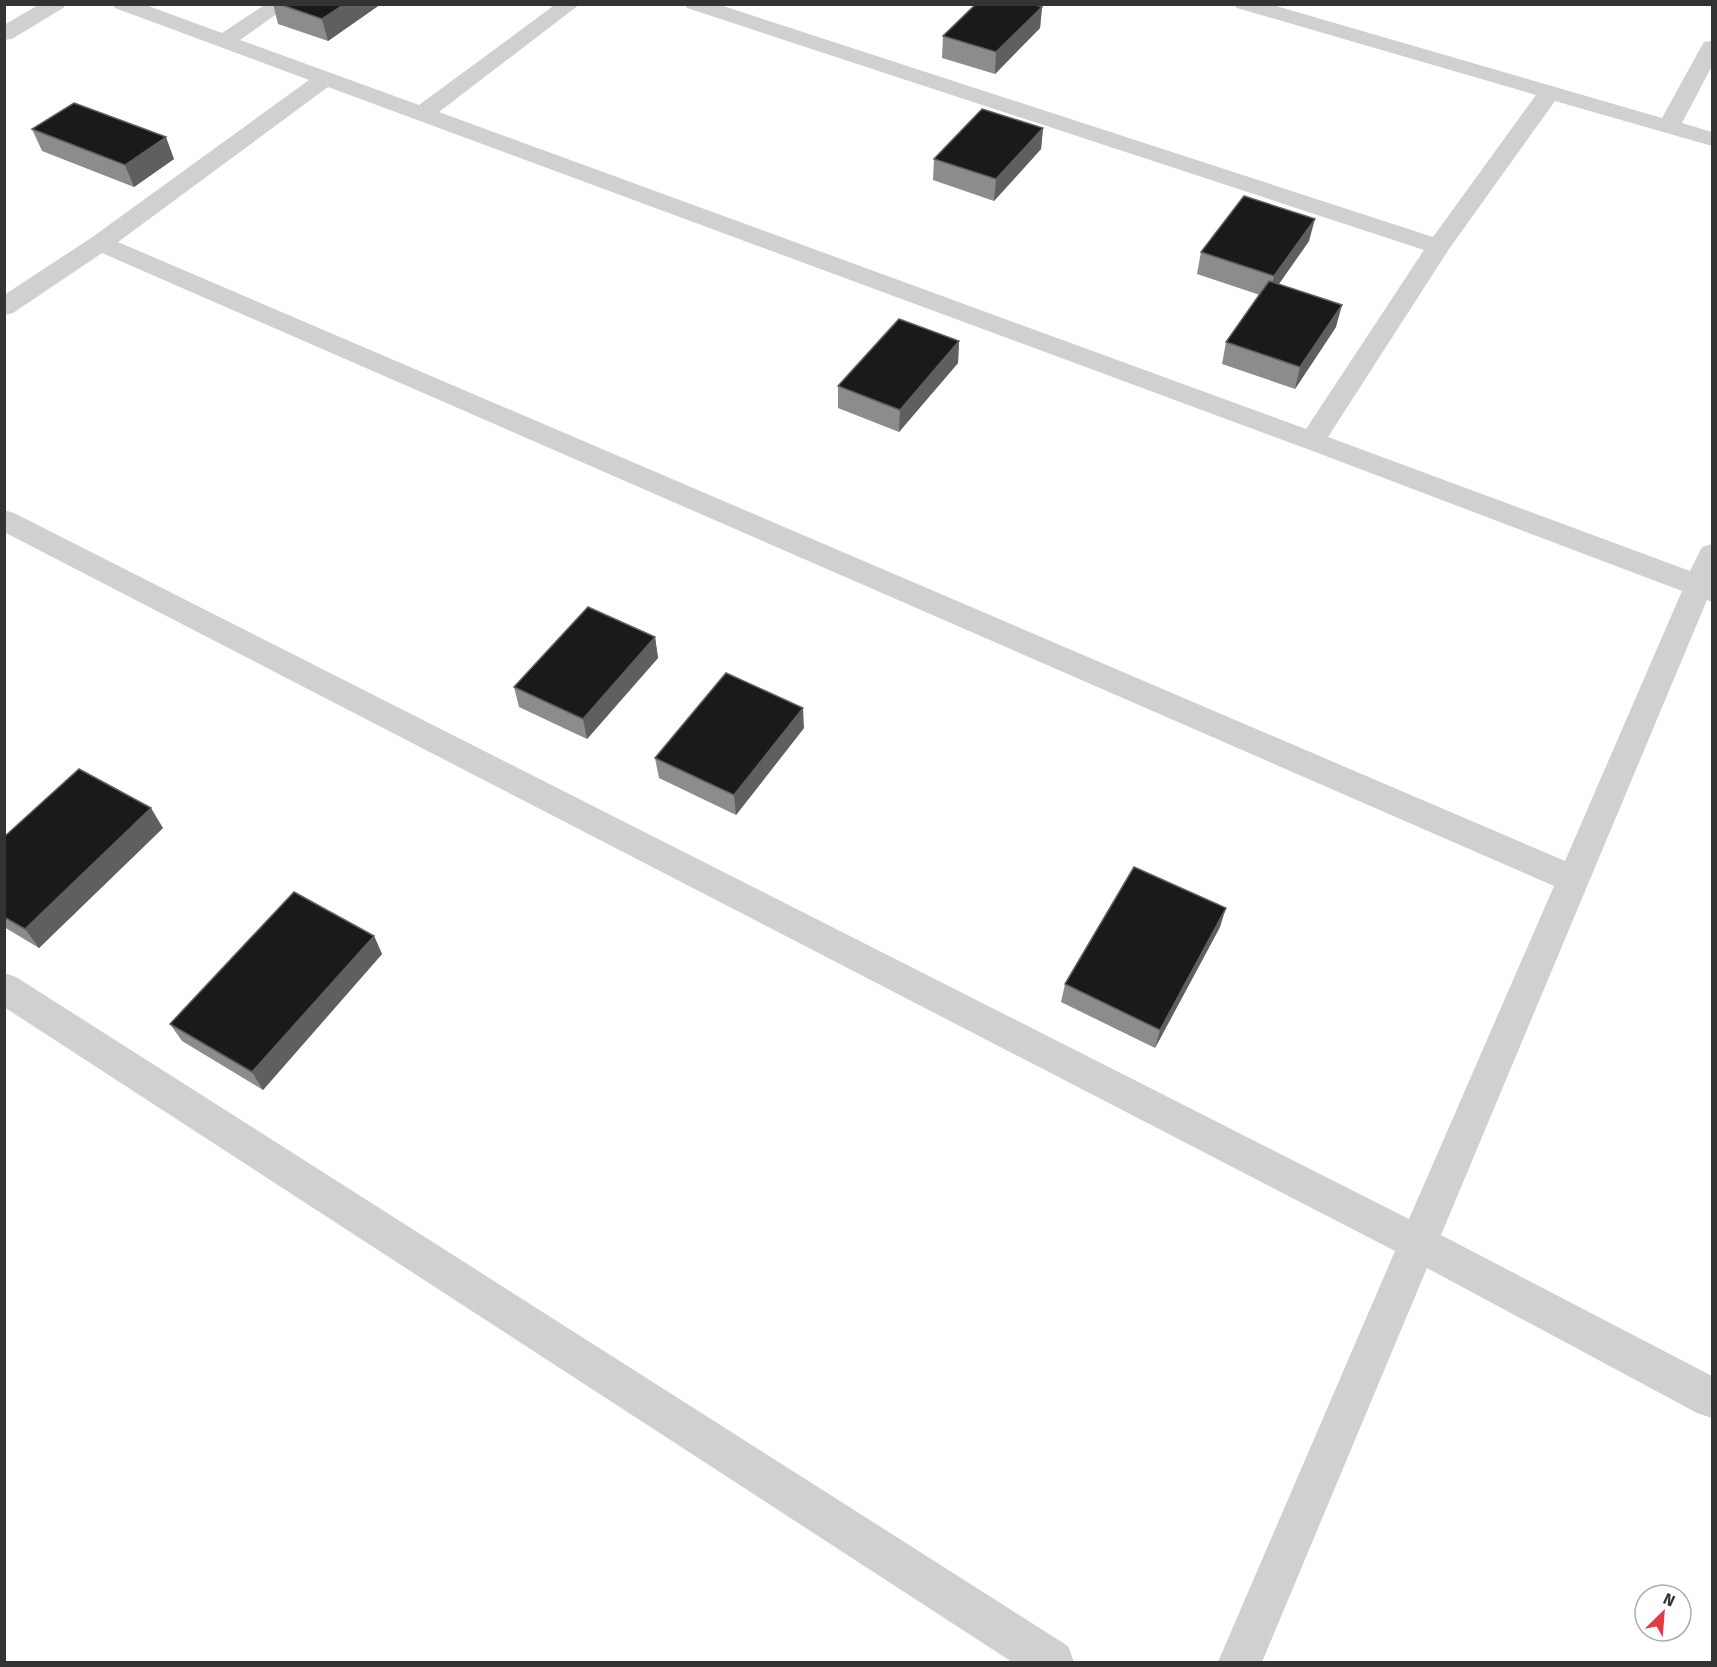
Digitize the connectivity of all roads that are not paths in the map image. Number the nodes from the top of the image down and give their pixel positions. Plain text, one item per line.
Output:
1 (56, 4) edge
2 (122, 4) edge
3 (281, 4) edge
4 (570, 4) edge
5 (694, 4) edge
6 (1244, 4) edge
7 (4, 34) edge
8 (223, 42) junction
9 (1713, 47) edge
10 (325, 79) junction
11 (1550, 92) junction
12 (422, 114) junction
13 (1669, 126) junction
14 (1713, 139) edge
15 (100, 243) junction
16 (1438, 247) junction
17 (4, 307) edge
18 (1312, 441) junction
19 (4, 520) edge
20 (1708, 577) edge
21 (1573, 879) junction
22 (4, 988) edge
23 (1418, 1243) junction
24 (1713, 1398) edge
25 (1052, 1662) edge
26 (1240, 1662) edge

1 - 7 street
2 - 8 street
3 - 8 street
4 - 12 street
5 - 16 street
6 - 11 street
8 - 10 street
9 - 13 street
10 - 12 street
10 - 15 street
11 - 13 street
11 - 16 street
12 - 18 street
13 - 14 street
15 - 17 street
15 - 21 street
16 - 18 street
18 - 20 street
19 - 23 street
20 - 21 street
21 - 23 street
22 - 25 street
23 - 24 street
23 - 26 street

